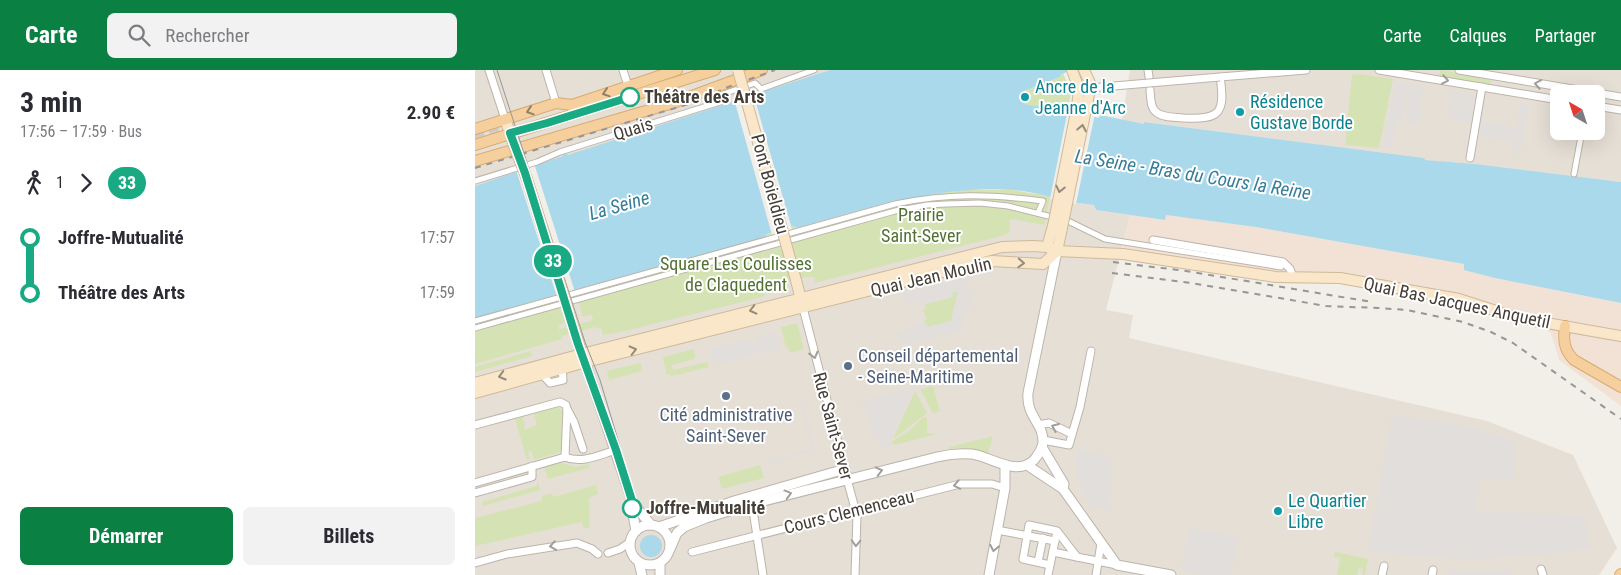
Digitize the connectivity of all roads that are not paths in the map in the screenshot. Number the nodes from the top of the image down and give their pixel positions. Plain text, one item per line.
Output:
1 (489, 70) edge
2 (546, 70) edge
3 (623, 70) edge
4 (677, 70) edge
5 (715, 70) edge
6 (738, 70) edge
7 (762, 70) edge
8 (814, 70) edge
9 (1072, 70) edge
10 (1084, 70) edge
11 (1245, 70) edge
12 (1306, 70) edge
13 (1379, 70) edge
14 (1459, 70) edge
15 (1421, 73) edge
16 (1497, 76) junction
17 (1221, 77) junction
18 (702, 80) dead end
19 (629, 86) junction
20 (1482, 87) junction
21 (1090, 88) junction
22 (1079, 89) junction
23 (1494, 89) junction
24 (1150, 90) dead end
25 (1621, 97) edge
26 (1550, 98) edge
27 (558, 103) junction
28 (1605, 107) edge
29 (1621, 110) edge
30 (641, 112) junction
31 (563, 118) junction
32 (505, 120) junction
33 (476, 129) edge
34 (511, 138) junction
35 (1580, 140) edge
36 (478, 144) edge
37 (1470, 158) dead end
38 (475, 162) edge
39 (1574, 174) dead end
40 (475, 181) edge
41 (1038, 214) junction
42 (1057, 227) junction
43 (1153, 240) dead end
44 (1002, 247) junction
45 (1047, 247) junction
46 (1057, 252) junction
47 (1001, 262) junction
48 (1281, 267) dead end
49 (1293, 277) junction
50 (846, 292) junction
51 (802, 303) junction
52 (475, 321) edge
53 (1565, 326) junction
54 (475, 328) edge
55 (1621, 336) edge
56 (1091, 351) dead end
57 (584, 358) junction
58 (1603, 376) junction
59 (1621, 377) edge
60 (475, 384) edge
61 (1621, 387) edge
62 (475, 393) edge
63 (567, 409) junction
64 (1036, 421) junction
65 (475, 425) edge
66 (1072, 434) junction
67 (1043, 443) junction
68 (583, 449) dead end
69 (616, 450) junction
70 (565, 457) junction
71 (1005, 465) junction
72 (1027, 465) junction
73 (532, 466) junction
74 (845, 469) junction
75 (847, 479) junction
76 (475, 483) edge
77 (1005, 488) junction
78 (1063, 489) junction
79 (475, 493) edge
80 (752, 504) junction
81 (634, 507) junction
82 (856, 511) junction
83 (655, 526) junction
84 (997, 530) junction
85 (636, 531) junction
86 (1057, 531) junction
87 (1027, 534) junction
88 (757, 536) junction
89 (1043, 538) junction
90 (1055, 541) junction
91 (630, 542) junction
92 (1101, 543) junction
93 (670, 549) junction
94 (692, 552) dead end
95 (1053, 552) junction
96 (610, 553) dead end
97 (598, 554) dead end
98 (1077, 557) junction
99 (1038, 562) junction
100 (1098, 562) junction
101 (475, 563) edge
102 (639, 563) junction
103 (660, 563) junction
104 (1050, 565) junction
105 (1117, 565) junction
106 (1384, 566) dead end
107 (642, 575) edge
108 (661, 575) edge
109 (763, 575) edge
110 (855, 575) edge
111 (989, 575) edge
112 (1048, 575) edge
113 (1096, 575) edge
114 (1171, 575) edge
115 (1382, 575) edge

1 - 32 street
2 - 27 street
3 - 19 street
4 - 19 main road
5 - 31 main road
6 - 51 main road, Pont Boieldieu, bridge
7 - 30 main road
8 - 40 street, Quais
9 - 22 main road
10 - 21 main road
11 - 17 street
12 - 17 street
13 - 15 street
14 - 16 street
15 -> 20 street
16 - 23 street
25 -> 16 street
17 - 21 street, bridge
17 - 24 street
18 - 30 main road
19 -> 27 main road
20 - 23 street
20 - 37 street
21 - 22 street
42 -> 21 main road, bridge
22 -> 42 main road, bridge
23 - 26 street
27 - 31 main road
27 -> 32 main road
28 - 29 street
30 - 38 main road
31 - 34 main road
32 - 33 main road
32 - 34 main road
33 - 36 main road
34 - 36 main road
34 - 57 main road, bridge
35 - 39 street
41 - 48 street
41 - 52 street
41 - 54 street
42 - 45 main road
42 - 46 main road
43 - 49 street
44 - 45 main road, Quai Jean Moulin
44 - 47 main road
44 - 50 main road, Quai Jean Moulin
45 - 46 main road
47 -> 46 main road, Quai Jean Moulin
46 - 49 main road, Quai Bas Jacques Anquetil
46 - 64 street
47 - 50 main road, Quai Jean Moulin
49 - 53 main road, Quai Bas Jacques Anquetil
50 - 51 main road, Quai Jean Moulin
51 - 57 main road, Quai Jean Moulin
51 -> 74 street, Rue Saint-Sever
53 - 55 main road, Quai Bas Jacques Anquetil
53 - 58 main road
56 - 66 street
57 -> 60 main road
57 - 62 main road
57 - 69 street
58 - 59 main road
58 - 61 main road
63 - 65 street
63 - 68 street
63 - 70 street
66 -> 64 street
64 - 67 street
66 - 67 street
67 - 72 street
67 - 78 street
69 - 70 street
69 - 81 street
70 - 73 street
71 - 72 street
75 -> 71 street, Cours Clemenceau
71 - 77 street
72 - 78 street
73 - 76 street
73 - 79 street
74 - 75 street, Rue Saint-Sever
74 - 83 street
80 -> 75 street, Cours Clemenceau
75 - 82 street, Rue Saint-Sever
77 -> 82 street, Cours Clemenceau
77 - 84 street
78 - 92 street
80 - 88 street
80 - 93 street, Cours Clemenceau
81 - 83 street
81 - 85 street
82 - 88 street, Cours Clemenceau
82 -> 110 street, Rue Saint-Sever
83 - 85 street
83 - 93 street
84 - 87 street
84 -> 111 street
85 - 91 street
86 - 87 street
86 - 90 street
86 - 98 street
87 - 89 street
87 - 99 street
88 - 94 street, Cours Clemenceau
88 - 109 street
89 - 90 street
89 - 99 street
90 - 95 street
91 - 96 street
91 - 102 street
92 - 100 street
92 - 105 street
93 - 103 street
95 - 98 street
95 - 104 street
97 -> 101 street
98 - 100 street
99 - 104 street
100 - 105 street
100 - 113 street
102 - 103 street
102 - 107 street
103 - 108 street
104 - 112 street
105 - 114 street
106 - 115 street

